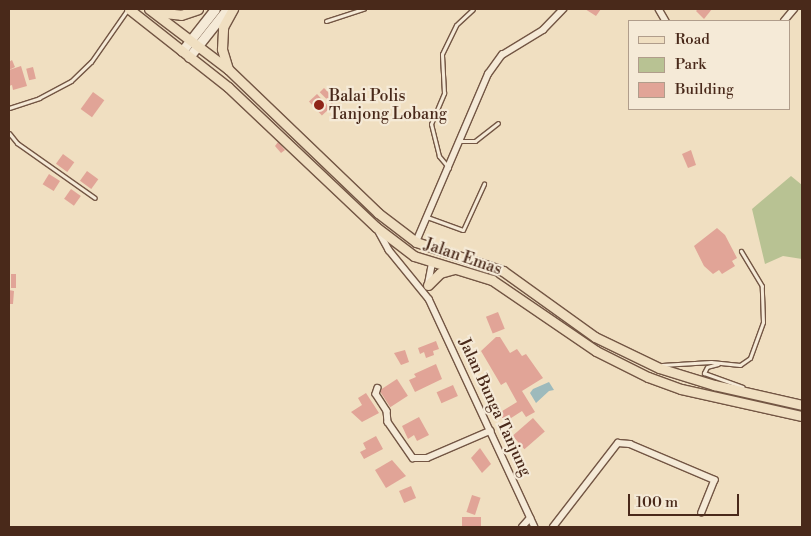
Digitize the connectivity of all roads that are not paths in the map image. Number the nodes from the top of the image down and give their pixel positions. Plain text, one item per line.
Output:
1 (129, 9) edge
2 (198, 9) edge
3 (215, 9) edge
4 (228, 9) edge
5 (233, 9) edge
6 (364, 9) edge
7 (473, 9) edge
8 (563, 9) edge
9 (659, 9) edge
10 (794, 9) edge
11 (152, 10) edge
12 (665, 20) edge
13 (785, 20) edge
14 (326, 22) dead end
15 (194, 43) junction
16 (185, 54) junction
17 (228, 69) junction
18 (9, 108) edge
19 (498, 124) dead end
20 (9, 133) edge
21 (461, 141) junction
22 (449, 168) junction
23 (484, 184) dead end
24 (94, 198) dead end
25 (428, 218) junction
26 (376, 227) junction
27 (416, 242) junction
28 (741, 251) dead end
29 (432, 264) junction
30 (454, 269) junction
31 (428, 285) junction
32 (429, 298) junction
33 (718, 363) junction
34 (652, 365) junction
35 (378, 388) dead end
36 (777, 400) junction
37 (802, 405) edge
38 (802, 416) edge
39 (490, 431) junction
40 (702, 514) dead end
41 (530, 518) junction
42 (522, 527) edge
43 (535, 527) edge
44 (553, 527) edge

1 - 16 main road, Jalan Emas
1 - 18 lane
2 - 11 main road
3 - 15 street
4 - 15 street
5 - 17 main road
6 - 14 lane
7 - 22 lane
8 - 21 street
9 - 12 street
10 - 13 street
11 - 15 main road, Jalan Emas
15 - 16 street
15 - 17 main road, Jalan Emas
16 - 26 main road, Jalan Emas
17 - 27 main road, Jalan Emas
19 - 21 lane
20 - 24 lane
21 - 22 street
22 - 25 street
23 - 25 lane
25 - 27 street
26 - 29 main road, Jalan Emas
26 - 32 street
27 - 29 main road
27 - 34 main road, Jalan Emas
28 - 33 lane
29 - 30 main road, Jalan Emas
29 - 31 street
30 - 31 main road
30 - 38 main road, Jalan Emas
31 - 32 street
32 - 39 street, Jalan Bunga Tanjung
33 - 34 lane
33 - 36 lane
34 - 36 main road, Jalan Emas
35 - 39 street
36 - 37 main road, Jalan Emas
39 - 41 street, Jalan Bunga Tanjung
40 - 44 street
41 - 42 street
41 - 43 street, Jalan Bunga Tanjung

